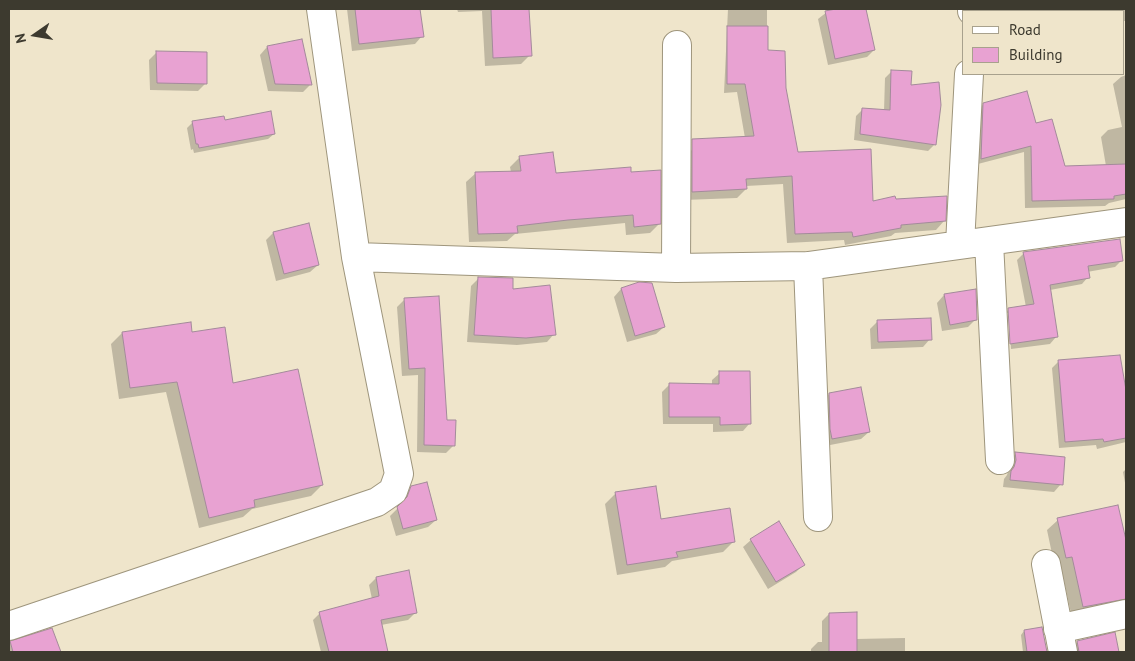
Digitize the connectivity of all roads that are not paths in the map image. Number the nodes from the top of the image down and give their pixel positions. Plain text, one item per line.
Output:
1 (321, 9) edge
2 (677, 46) dead end
3 (969, 75) edge
4 (1126, 222) edge
5 (989, 242) junction
6 (960, 244) junction
7 (356, 257) junction
8 (808, 266) junction
9 (676, 268) junction
10 (1000, 460) dead end
11 (818, 517) dead end
12 (1046, 564) dead end
13 (1126, 614) edge
14 (9, 626) edge
15 (1061, 641) edge

1 - 7 street
2 - 9 street
3 - 6 street
4 - 5 street
5 - 6 street
5 - 10 street
6 - 8 street
7 - 9 street
7 - 14 street
8 - 9 street
8 - 11 street
12 - 15 street
13 - 15 street

